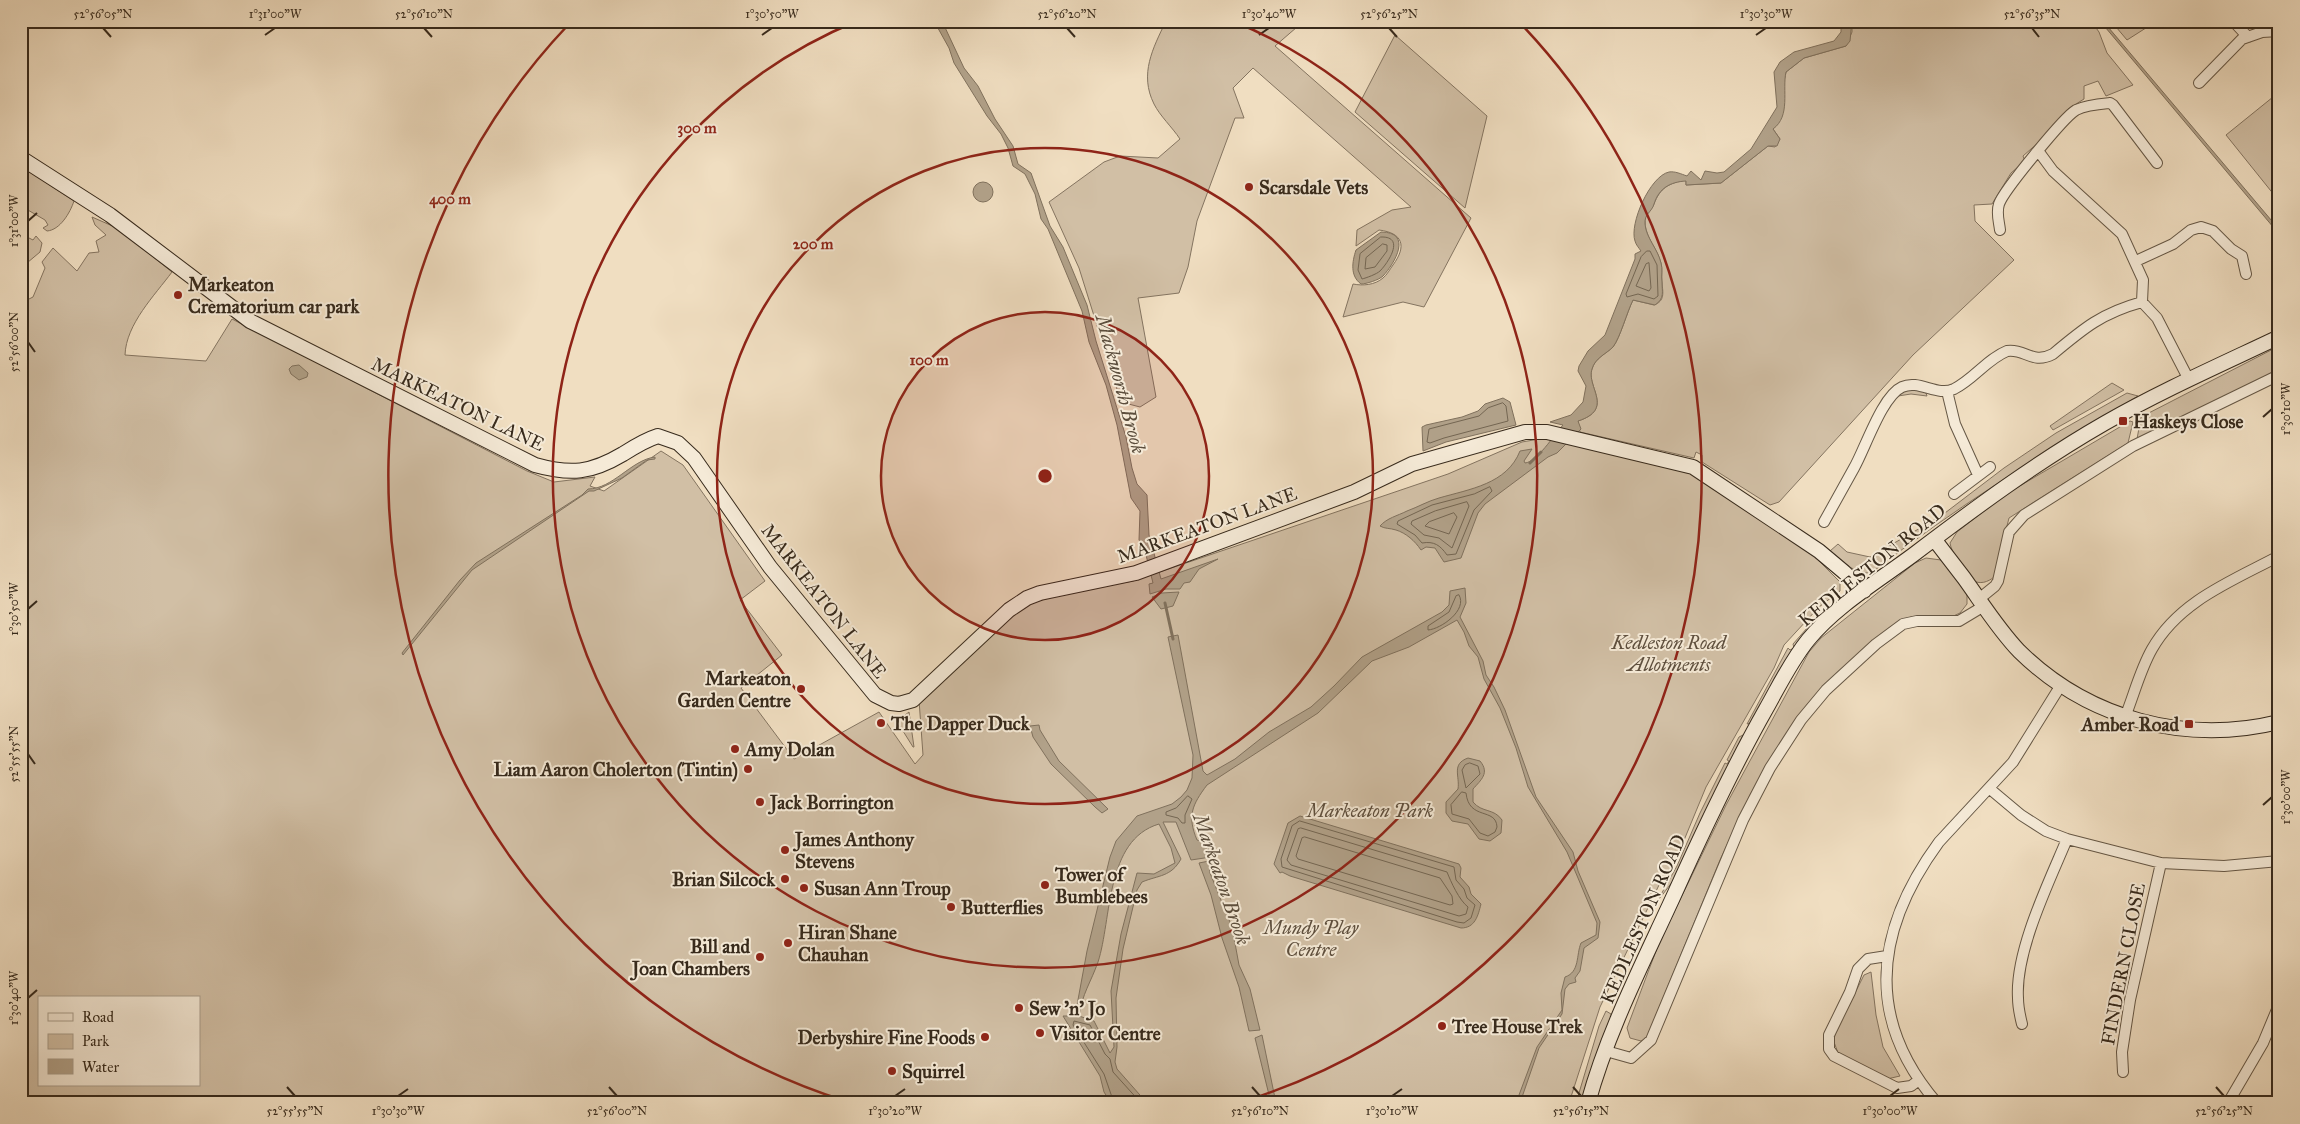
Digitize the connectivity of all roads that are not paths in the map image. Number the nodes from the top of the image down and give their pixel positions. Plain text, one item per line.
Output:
1 (2233, 21) edge
2 (2279, 31) edge
3 (2248, 37) junction
4 (2198, 83) dead end
5 (2039, 152) junction
6 (21, 158) edge
7 (2157, 163) dead end
8 (2000, 230) dead end
9 (2136, 261) junction
10 (2246, 274) dead end
11 (2142, 302) junction
12 (2279, 336) edge
13 (2279, 375) edge
14 (2188, 378) junction
15 (1947, 391) junction
16 (1990, 467) dead end
17 (1978, 475) junction
18 (1954, 494) dead end
19 (1824, 522) dead end
20 (1934, 539) junction
21 (2279, 556) edge
22 (1864, 591) junction
23 (1981, 602) junction
24 (2061, 685) junction
25 (2125, 717) junction
26 (2279, 722) edge
27 (1990, 789) junction
28 (2067, 839) junction
29 (2279, 861) edge
30 (2161, 863) junction
31 (1887, 956) junction
32 (2278, 1007) edge
33 (2022, 1024) dead end
34 (1606, 1051) junction
35 (2123, 1072) dead end
36 (1919, 1080) junction
37 (1588, 1103) edge
38 (1937, 1103) edge
39 (2228, 1103) edge

1 - 3 street
2 - 3 street
3 - 4 street
5 - 7 street
5 - 8 street
5 - 9 street
6 - 22 street, MARKEATON LANE
9 - 10 street
9 - 11 street
11 - 14 street
11 - 15 street
12 - 14 street, KEDLESTON ROAD
13 - 23 street
14 - 20 street, KEDLESTON ROAD
15 - 17 street
15 - 19 street
16 - 17 street
17 - 18 street
20 - 22 street, KEDLESTON ROAD
20 - 23 street
21 - 25 street
22 - 34 street, KEDLESTON ROAD
23 - 24 street
23 - 34 street
24 - 25 street
24 - 27 street
25 - 26 street
27 - 28 street
27 - 31 street
28 - 30 street
28 - 33 street
29 - 30 street
30 - 35 street, FINDERN CLOSE
31 - 36 street
31 - 36 street
32 - 39 street
34 - 37 street, KEDLESTON ROAD
36 - 38 street

